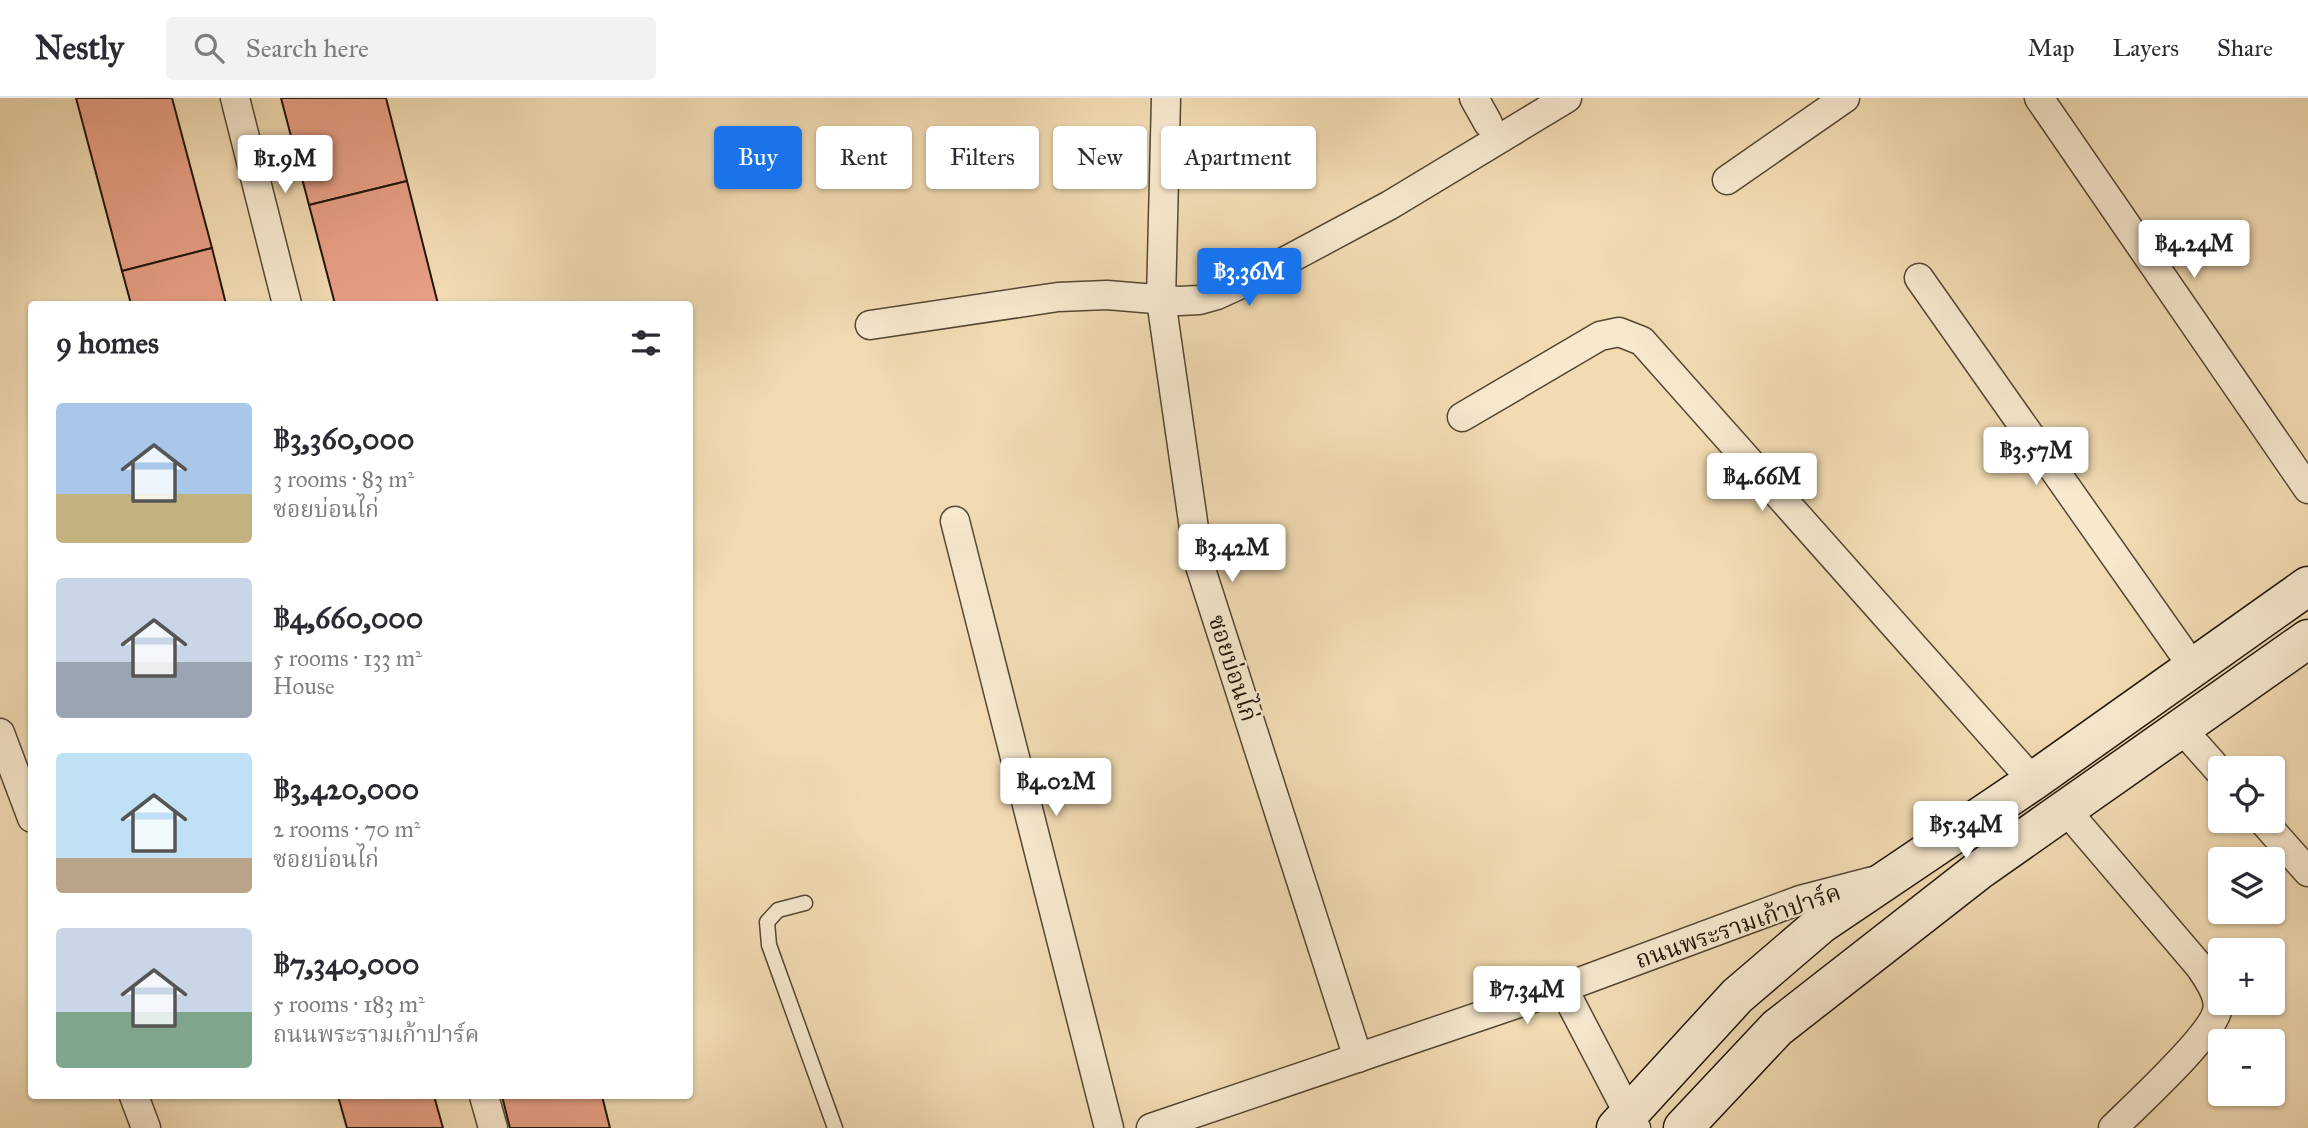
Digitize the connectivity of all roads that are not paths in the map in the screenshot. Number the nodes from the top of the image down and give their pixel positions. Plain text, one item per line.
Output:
1 (235, 98) edge
2 (1166, 98) edge
3 (1474, 98) edge
4 (1567, 98) edge
5 (1845, 98) edge
6 (2039, 98) edge
7 (1488, 123) dead end
8 (1727, 180) dead end
9 (1919, 278) dead end
10 (1161, 300) junction
11 (286, 301) edge
12 (870, 325) dead end
13 (1461, 417) dead end
14 (2308, 489) edge
15 (955, 521) dead end
16 (2308, 586) edge
17 (2308, 639) edge
18 (2193, 667) junction
19 (2181, 729) junction
20 (0, 733) edge
21 (2208, 759) edge
22 (2033, 780) junction
23 (28, 807) edge
24 (2066, 810) junction
25 (2274, 833) edge
26 (2308, 872) edge
27 (1889, 876) junction
28 (806, 903) dead end
29 (1563, 988) junction
30 (1358, 1058) junction
31 (135, 1099) edge
32 (485, 1099) edge
33 (1627, 1123) edge
34 (146, 1128) edge
35 (493, 1128) edge
36 (835, 1128) edge
37 (1108, 1128) edge
38 (1151, 1128) edge
39 (1683, 1128) edge
40 (2113, 1128) edge

1 - 11 street
2 - 10 street, ซอยบ่อนไก่
3 - 7 street
4 - 10 street
5 - 8 street
6 - 14 street
9 - 18 street
10 - 12 street
10 - 30 street, ซอยบ่อนไก่
13 - 22 street
15 - 37 street
16 - 18 main road
17 - 19 main road
18 - 22 main road
19 - 21 street
19 - 24 main road
20 - 23 street
22 - 27 main road
24 - 39 main road
24 - 40 street
25 - 26 street
27 - 29 street, ถนนพระรามเก้าปาร์ค
27 - 33 main road
28 - 36 lane
29 - 30 street, ถนนพระรามเก้าปาร์ค
29 - 33 street
30 - 38 street, ถนนพระรามเก้าปาร์ค
31 - 34 street
32 - 35 street

